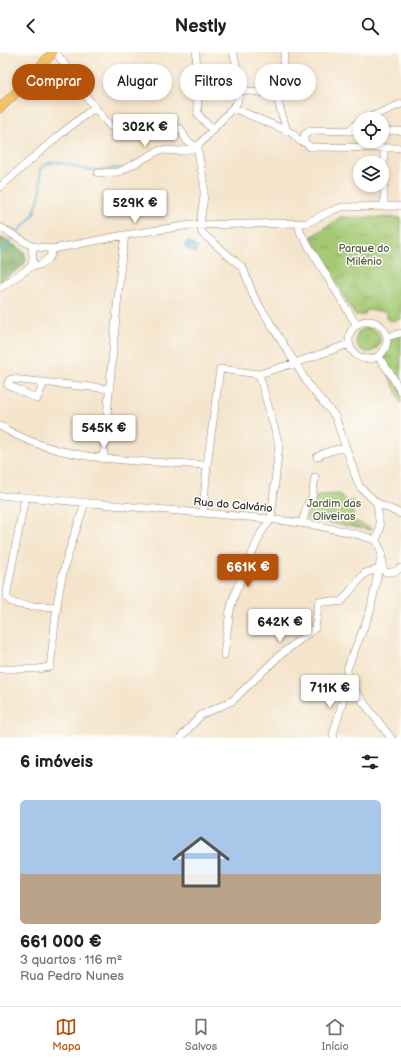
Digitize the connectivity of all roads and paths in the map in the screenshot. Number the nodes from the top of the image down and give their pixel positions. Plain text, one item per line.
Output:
1 (55, 52) edge
2 (196, 52) edge
3 (232, 52) edge
4 (285, 52) edge
5 (196, 64) edge
6 (236, 64) edge
7 (283, 64) edge
8 (197, 100) edge
9 (238, 100) edge
10 (278, 100) edge
11 (401, 104) edge
12 (95, 107) junction
13 (0, 108) edge
14 (233, 108) junction
15 (382, 112) edge
16 (353, 127) edge
17 (212, 130) junction
18 (287, 131) junction
19 (348, 131) junction
20 (353, 131) edge
21 (389, 131) edge
22 (401, 131) edge
23 (304, 142) junction
24 (197, 147) junction
25 (353, 148) edge
26 (384, 148) edge
27 (389, 148) edge
28 (401, 148) edge
29 (98, 173) dead end
30 (0, 187) edge
31 (384, 206) junction
32 (401, 206) edge
33 (299, 223) junction
34 (200, 224) junction
35 (2, 228) edge
36 (125, 235) junction
37 (32, 246) junction
38 (53, 249) junction
39 (32, 266) junction
40 (0, 288) edge
41 (356, 324) junction
42 (401, 333) edge
43 (387, 337) junction
44 (349, 344) junction
45 (378, 356) junction
46 (295, 363) junction
47 (259, 374) junction
48 (44, 382) junction
49 (110, 389) junction
50 (401, 392) edge
51 (0, 426) edge
52 (346, 449) junction
53 (317, 457) dead end
54 (103, 459) junction
55 (207, 465) junction
56 (315, 477) dead end
57 (0, 496) edge
58 (24, 497) junction
59 (85, 503) junction
60 (377, 503) junction
61 (203, 513) junction
62 (401, 514) edge
63 (271, 519) junction
64 (302, 523) junction
65 (376, 540) junction
66 (381, 551) junction
67 (401, 568) edge
68 (379, 569) junction
69 (56, 607) junction
70 (224, 655) dead end
71 (0, 669) edge
72 (348, 682) junction
73 (335, 737) edge
74 (180, 738) edge
75 (391, 738) edge

1 - 12 street
1 - 13 main road
2 - 5 street
3 - 6 street
4 - 7 street
8 - 17 street
9 - 14 street
10 - 18 street
11 - 15 street
12 - 24 street
12 - 30 street
14 - 17 street
14 - 18 street
16 - 19 street
17 - 24 street
18 - 23 street
19 - 20 street
19 - 23 street
21 - 22 street
23 - 25 street
24 - 29 street
24 - 34 street
26 - 31 street
27 - 28 street
31 - 32 street
31 - 33 street
33 - 34 street
33 - 41 street
34 - 36 street
34 - 46 street
35 - 37 street
36 - 38 street
36 - 49 street
37 - 38 street
37 - 39 street
38 - 39 street
39 - 40 street
41 - 43 street
41 - 44 street
42 - 43 street
43 - 45 street
44 - 45 street
44 - 46 street
45 - 50 street
46 - 47 street
46 - 52 street
47 - 55 street
47 - 63 street
48 - 48 street
48 - 49 street
49 - 54 street
51 - 54 street
52 - 53 street
52 - 60 street
54 - 55 street
55 - 61 street
56 - 64 street
57 - 58 street, Rua do Calvário
58 - 59 street, Rua do Calvário
58 - 69 street
59 - 61 street, Rua do Calvário
59 - 69 street
60 - 62 street
60 - 65 street
61 - 63 street, Rua do Calvário
63 - 64 street, Rua do Calvário
63 - 70 street
64 - 65 street, Rua do Calvário
65 - 66 street
66 - 67 street
66 - 68 street
68 - 72 street
68 - 74 street
69 - 71 street
72 - 73 street
72 - 75 street

